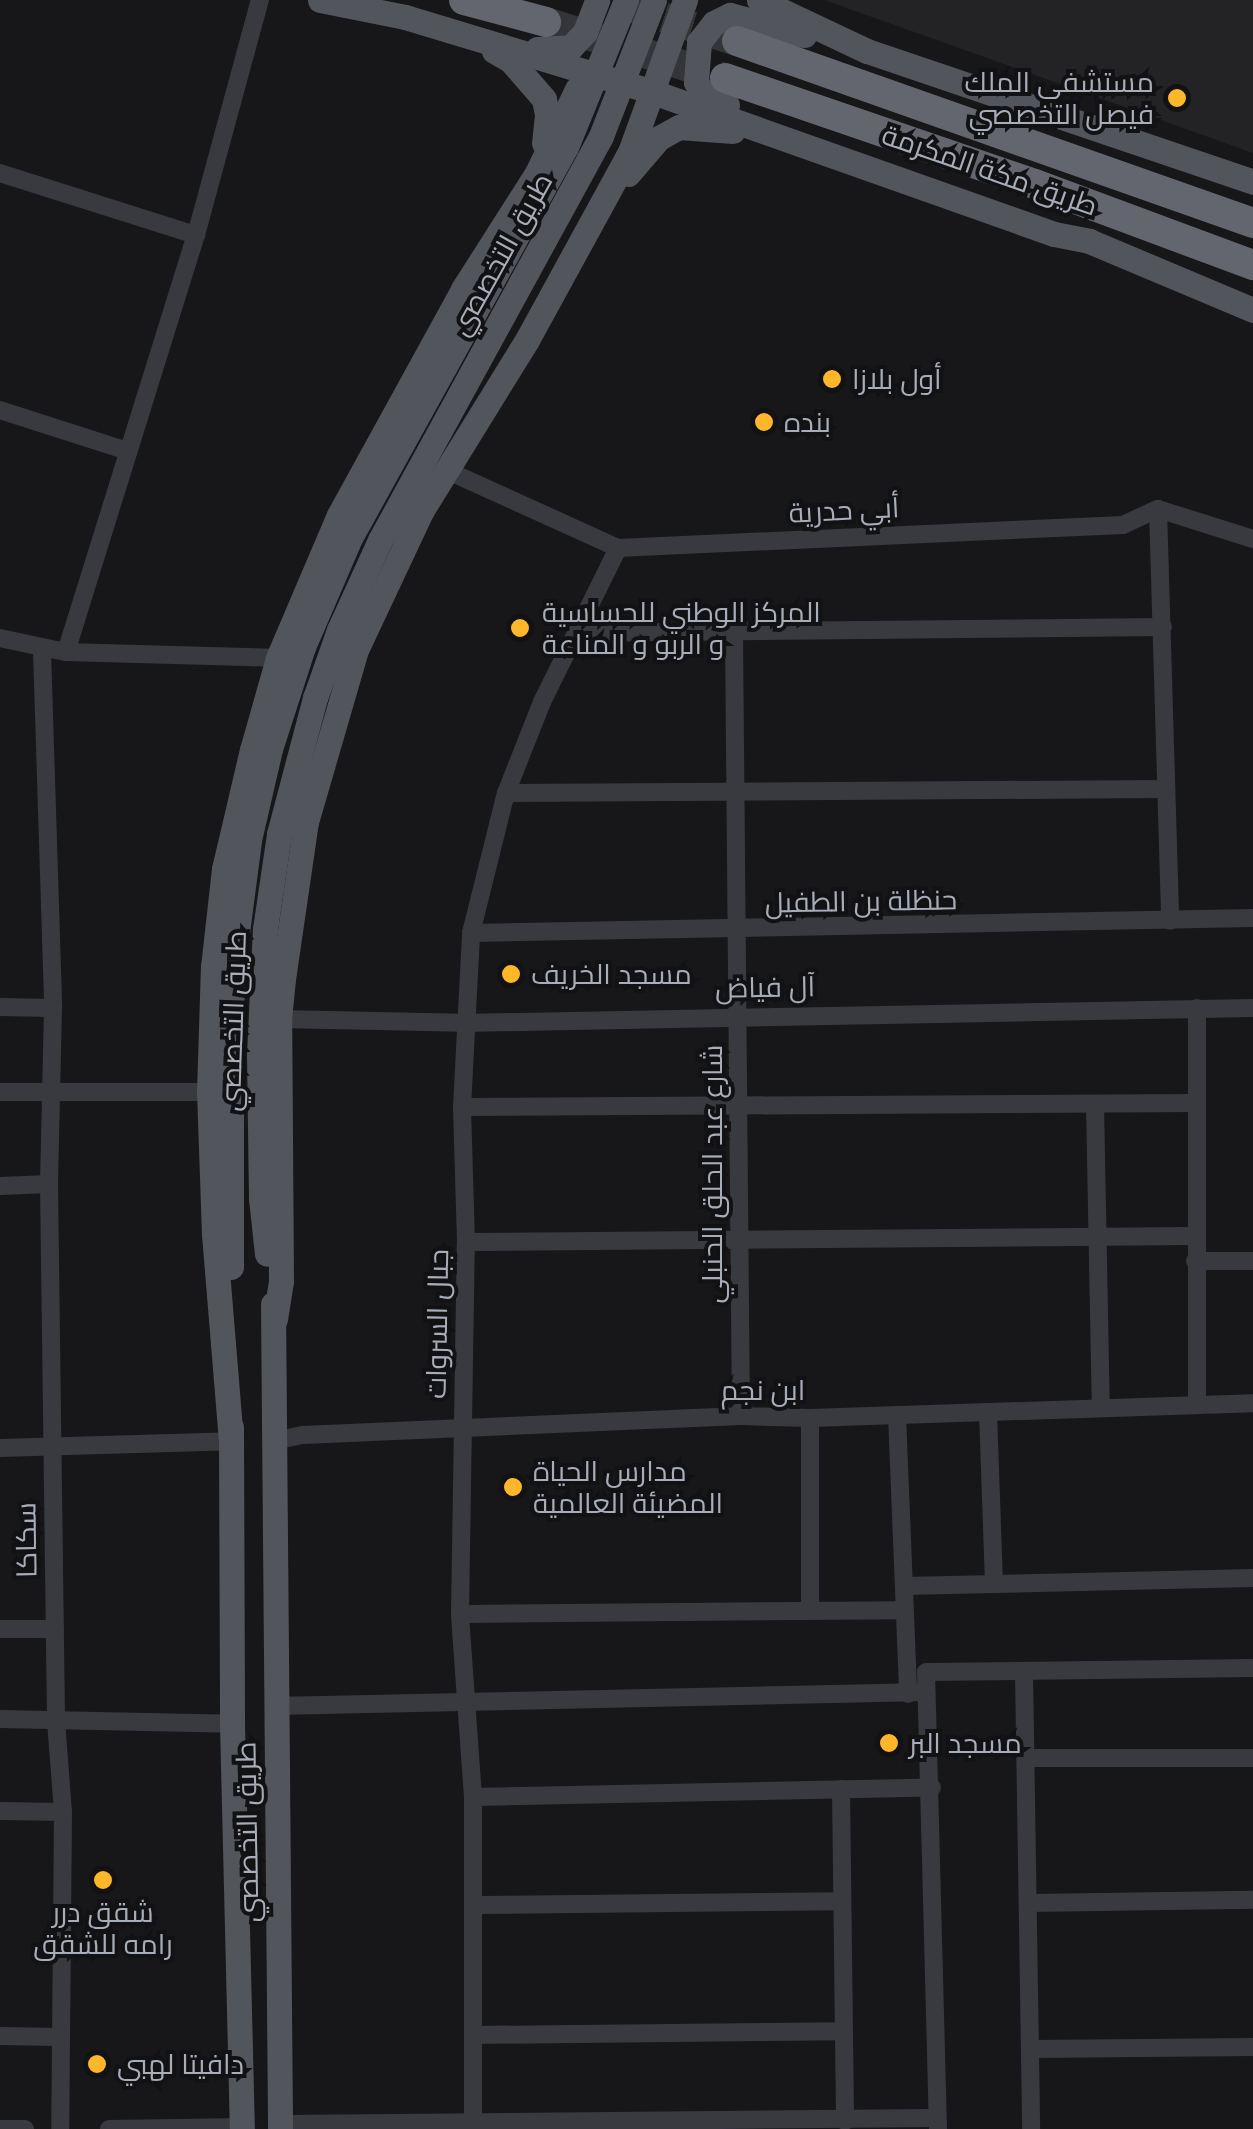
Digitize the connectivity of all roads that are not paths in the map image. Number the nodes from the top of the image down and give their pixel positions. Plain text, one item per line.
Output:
1 (260, 0) edge
2 (320, 0) edge
3 (464, 0) edge
4 (597, 0) edge
5 (614, 0) edge
6 (626, 0) edge
7 (651, 0) edge
8 (685, 0) edge
9 (758, 0) edge
10 (546, 22) tunnel mouth
11 (468, 35) junction
12 (737, 42) tunnel mouth
13 (867, 52) junction
14 (585, 71) junction
15 (725, 78) tunnel mouth
16 (653, 92) junction
17 (1096, 129) junction
18 (821, 149) junction
19 (0, 172) edge
20 (537, 173) junction
21 (1253, 182) edge
22 (606, 196) junction
23 (1253, 196) edge
24 (1253, 223) edge
25 (196, 235) junction
26 (1089, 241) junction
27 (1253, 265) edge
28 (1253, 298) edge
29 (1253, 310) edge
30 (0, 410) edge
31 (128, 451) junction
32 (446, 470) junction
33 (1158, 509) junction
34 (1253, 538) edge
35 (618, 548) junction
36 (1162, 627) junction
37 (734, 633) junction
38 (576, 634) junction
39 (0, 638) edge
40 (42, 650) junction
41 (66, 652) junction
42 (278, 658) junction
43 (1166, 788) junction
44 (506, 793) junction
45 (736, 794) junction
46 (1253, 918) edge
47 (1170, 921) junction
48 (738, 930) junction
49 (471, 933) junction
50 (0, 1007) edge
51 (52, 1008) junction
52 (1197, 1008) junction
53 (1253, 1008) edge
54 (739, 1014) junction
55 (278, 1019) junction
56 (463, 1023) junction
57 (52, 1088) junction
58 (0, 1092) edge
59 (209, 1092) junction
60 (1197, 1102) junction
61 (1095, 1104) junction
62 (462, 1106) junction
63 (738, 1107) junction
64 (50, 1184) junction
65 (0, 1186) edge
66 (1099, 1236) junction
67 (1194, 1236) junction
68 (740, 1240) junction
69 (466, 1242) junction
70 (1195, 1260) junction
71 (1253, 1261) edge
72 (275, 1318) junction
73 (1253, 1402) edge
74 (1197, 1404) junction
75 (1101, 1406) junction
76 (988, 1412) junction
77 (897, 1415) junction
78 (741, 1416) junction
79 (810, 1418) junction
80 (464, 1427) junction
81 (231, 1441) junction
82 (274, 1441) junction
83 (52, 1443) junction
84 (0, 1448) edge
85 (1253, 1578) edge
86 (994, 1584) junction
87 (904, 1586) junction
88 (904, 1610) junction
89 (810, 1611) junction
90 (460, 1614) junction
91 (55, 1628) junction
92 (0, 1629) edge
93 (1253, 1668) edge
94 (1024, 1672) junction
95 (916, 1693) junction
96 (467, 1702) junction
97 (276, 1706) junction
98 (0, 1719) edge
99 (56, 1721) junction
100 (232, 1724) junction
101 (1026, 1758) junction
102 (1253, 1758) edge
103 (932, 1787) junction
104 (841, 1789) junction
105 (473, 1798) junction
106 (0, 1810) edge
107 (63, 1812) junction
108 (1253, 1900) edge
109 (842, 1901) junction
110 (1028, 1903) junction
111 (476, 1905) junction
112 (843, 2031) junction
113 (474, 2035) junction
114 (0, 2036) edge
115 (58, 2037) junction
116 (1253, 2047) edge
117 (1032, 2049) junction
118 (846, 2121) junction
119 (937, 2123) edge
120 (473, 2126) edge
121 (280, 2127) edge
122 (0, 2128) edge
123 (242, 2128) edge
124 (25, 2129) edge
125 (60, 2129) edge
126 (109, 2129) edge
127 (1031, 2129) edge

1 - 25 street
2 - 11 main road
3 - 10 highway
4 - 11 main road
5 - 14 main road
6 - 81 main road, طريق التخصصي, bridge
7 - 16 main road
7 - 72 main road, طريق التخصصي, bridge
8 - 16 main road
9 - 13 main road
11 - 14 main road
11 - 20 main road
12 - 24 highway, طريق مكة المكرمة
13 - 17 main road
13 - 18 main road
14 - 16 main road
14 - 20 main road
15 - 27 highway, طريق مكة المكرمة
16 - 18 main road
16 - 22 main road
17 - 21 main road
17 - 23 main road
18 - 22 main road
18 - 26 main road
19 - 25 street
20 - 42 main road
22 - 32 main road
25 - 31 street
26 - 28 main road
26 - 29 main road
30 - 31 street
31 - 41 street
32 - 35 street, أبي حدرية
32 - 55 main road
33 - 34 street
33 - 35 street, أبي حدرية
33 - 36 street
35 - 38 street, جبال السروات
36 - 37 street
36 - 43 street
37 - 38 street
37 - 45 street, شارع عبد الحلق الحنبلي
38 - 44 street, جبال السروات
39 - 40 street
40 - 41 street
40 - 51 street, سكاكا
41 - 42 street
42 - 59 main road
43 - 45 street
43 - 47 street
44 - 45 street
44 - 49 street, جبال السروات
45 - 48 street, شارع عبد الحلق الحنبلي
46 - 47 street, حنظلة بن الطفيل
47 - 48 street, حنظلة بن الطفيل
48 - 49 street, حنظلة بن الطفيل
48 - 54 street, شارع عبد الحلق الحنبلي
49 - 56 street, جبال السروات
50 - 51 street
51 - 57 street, سكاكا
52 - 53 street, آل فياض
52 - 54 street, آل فياض
52 - 60 street
54 - 56 street, آل فياض
54 - 63 street, شارع عبد الحلق الحنبلي
55 - 56 street, آل فياض
55 - 72 main road
56 - 62 street, جبال السروات
57 - 58 street
57 - 59 street
57 - 64 street, سكاكا
59 - 81 main road
60 - 61 street
60 - 67 street
61 - 63 street
61 - 66 street
62 - 63 street
62 - 69 street, جبال السروات
63 - 68 street, شارع عبد الحلق الحنبلي
64 - 65 street
64 - 83 street, سكاكا
66 - 67 street
66 - 68 street
66 - 75 street
67 - 70 street
68 - 69 street
68 - 78 street, شارع عبد الحلق الحنبلي
69 - 80 street, جبال السروات
70 - 71 street
70 - 74 street
72 - 82 main road, طريق التخصصي
73 - 74 street, ابن نجم
74 - 75 street, ابن نجم
75 - 76 street, ابن نجم
76 - 77 street, ابن نجم
76 - 86 street
77 - 79 street, ابن نجم
77 - 87 street
78 - 79 street, ابن نجم
78 - 80 street, ابن نجم
79 - 89 street
80 - 82 street, ابن نجم
80 - 90 street, جبال السروات
81 - 83 street
81 - 100 main road, طريق التخصصي
82 - 97 main road, طريق التخصصي
83 - 84 street
83 - 91 street, سكاكا
85 - 86 street
86 - 87 street
87 - 88 street
88 - 89 street
88 - 95 street
89 - 90 street
90 - 96 street, جبال السروات
91 - 92 street
91 - 99 street, سكاكا
93 - 94 street
94 - 95 street
94 - 101 street
95 - 96 street
95 - 103 street
96 - 97 street
96 - 105 street, جبال السروات
97 - 121 main road, طريق التخصصي
98 - 99 street
99 - 100 street
99 - 107 street, سكاكا
100 - 123 main road, طريق التخصصي
101 - 102 street
101 - 110 street
103 - 104 street
103 - 119 street
104 - 105 street
104 - 109 street
105 - 111 street, جبال السروات
106 - 107 street
107 - 115 street, سكاكا
108 - 110 street
109 - 111 street
109 - 112 street
110 - 117 street
111 - 113 street, جبال السروات
112 - 113 street
112 - 118 street
113 - 120 street, جبال السروات
114 - 115 street
115 - 125 street, سكاكا
116 - 117 street
117 - 127 street
118 - 119 street
118 - 120 street
120 - 121 street
122 - 124 street
123 - 126 street

